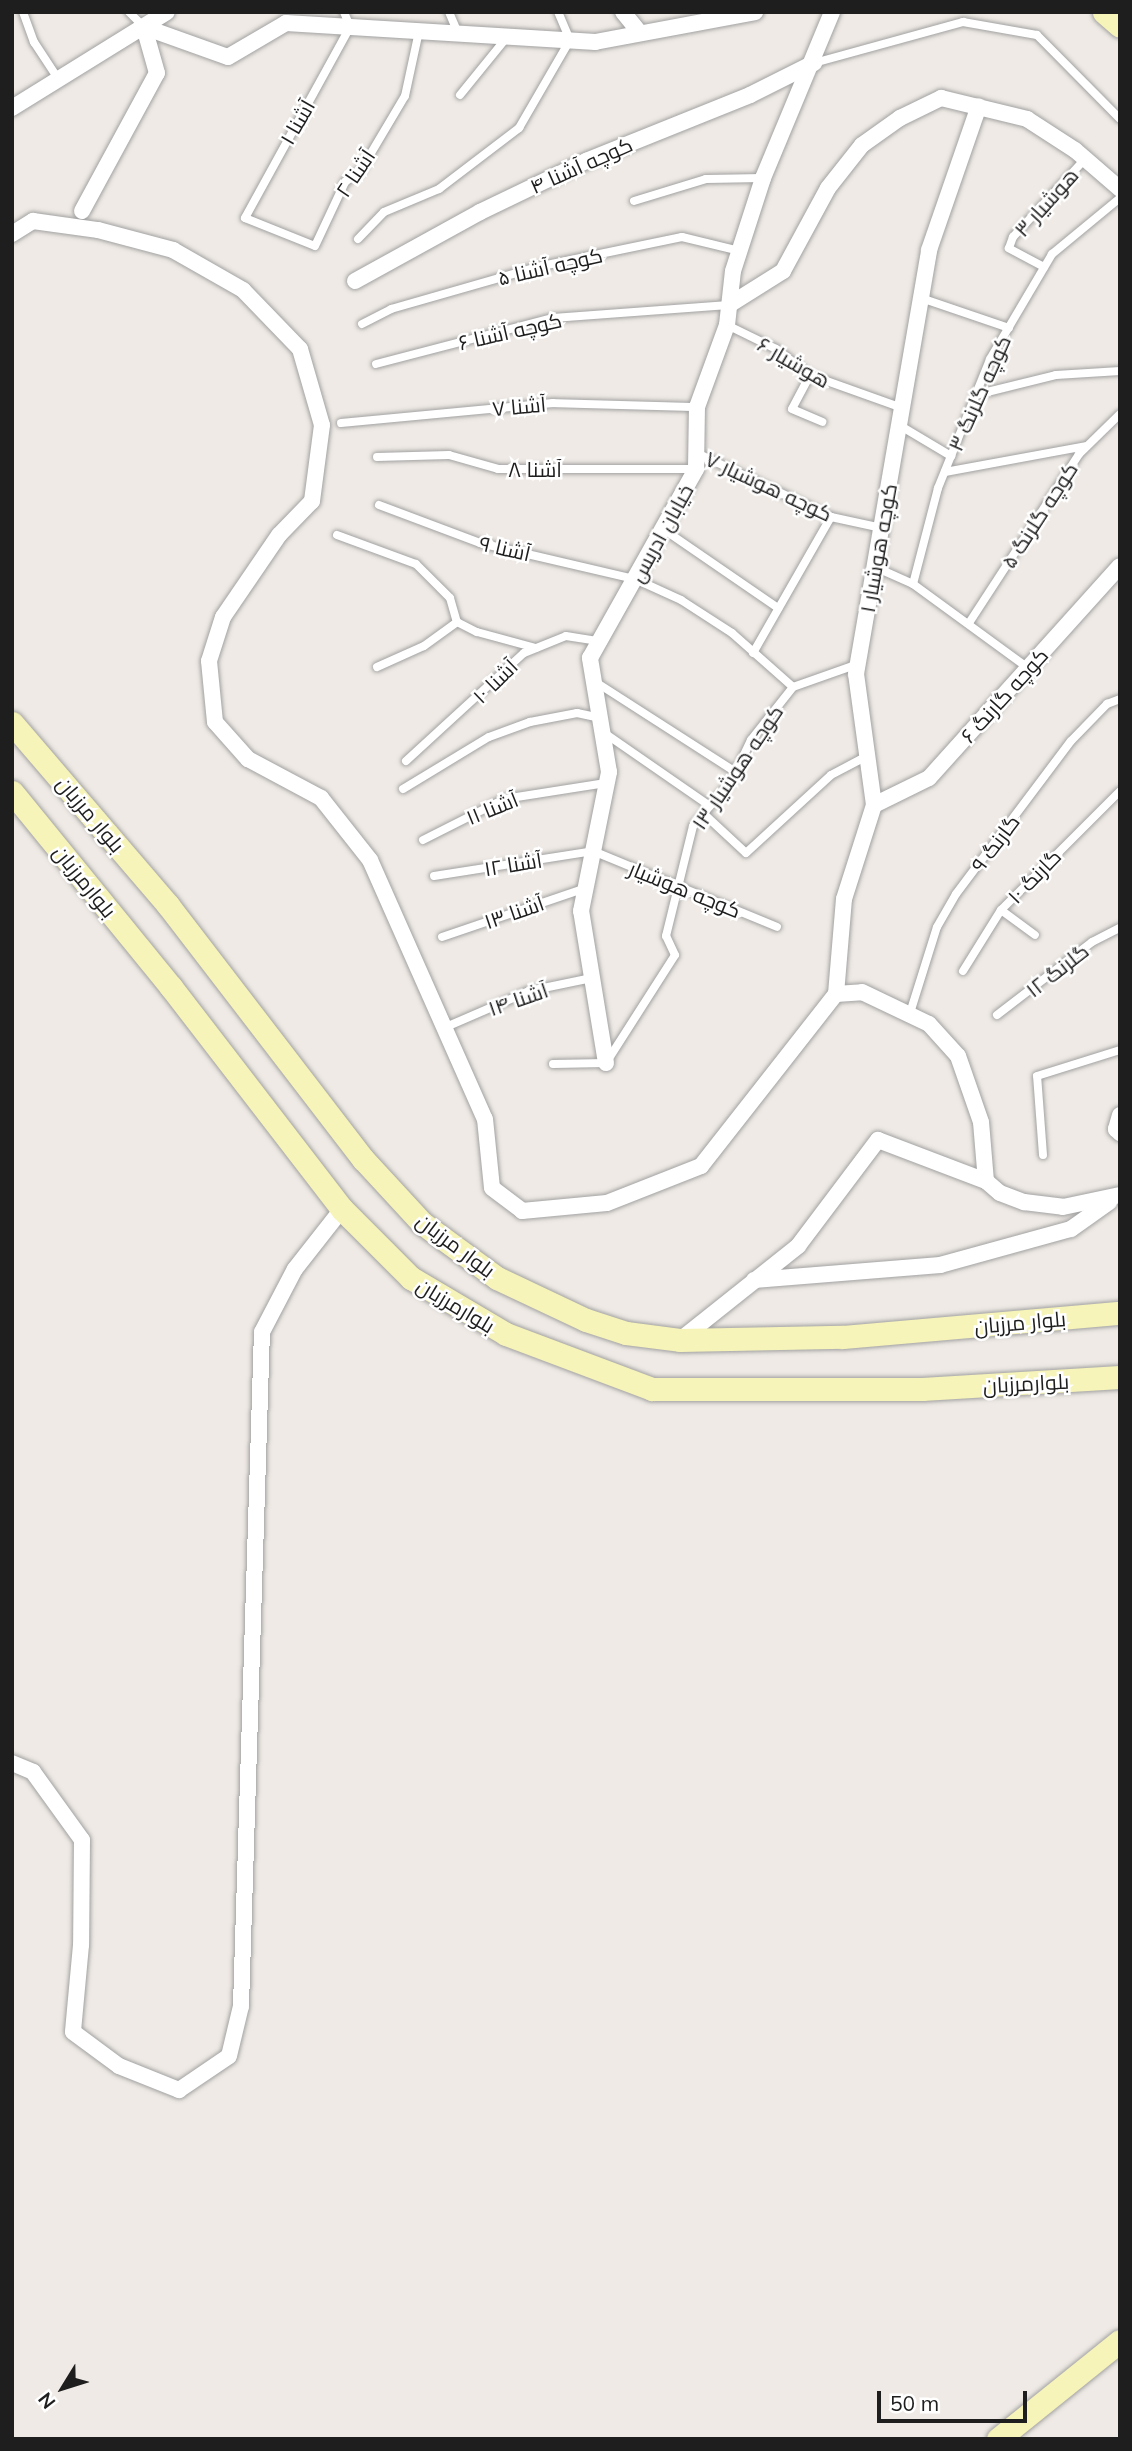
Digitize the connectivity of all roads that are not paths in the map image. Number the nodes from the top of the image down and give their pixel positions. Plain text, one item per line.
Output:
1 (23, 12) edge
2 (129, 12) edge
3 (167, 12) edge
4 (449, 12) edge
5 (558, 12) edge
6 (623, 12) edge
7 (755, 12) edge
8 (832, 12) edge
9 (1104, 12) edge
10 (284, 18) edge
11 (347, 20) edge
12 (1120, 26) edge
13 (144, 27) junction
14 (419, 31) junction
15 (458, 33) junction
16 (640, 33) junction
17 (508, 36) junction
18 (570, 40) junction
19 (814, 63) junction
20 (60, 82) junction
21 (460, 95) dead end
22 (979, 106) junction
23 (12, 108) edge
24 (1120, 119) edge
25 (1084, 159) junction
26 (763, 178) junction
27 (1120, 189) edge
28 (1120, 198) edge
29 (634, 201) dead end
30 (82, 211) dead end
31 (246, 218) joint
32 (12, 234) edge
33 (358, 239) dead end
34 (743, 251) junction
35 (1044, 267) junction
36 (355, 281) dead end
37 (921, 298) junction
38 (729, 305) junction
39 (362, 324) dead end
40 (727, 325) junction
41 (1009, 328) junction
42 (376, 364) dead end
43 (1120, 371) edge
44 (810, 375) junction
45 (975, 395) junction
46 (697, 407) junction
47 (902, 408) junction
48 (1120, 414) edge
49 (822, 422) dead end
50 (341, 423) dead end
51 (899, 425) junction
52 (1087, 446) junction
53 (951, 456) junction
54 (377, 457) dead end
55 (697, 461) junction
56 (945, 472) junction
57 (379, 505) dead end
58 (831, 517) junction
59 (882, 528) junction
60 (663, 529) junction
61 (337, 535) dead end
62 (1120, 566) edge
63 (875, 567) junction
64 (635, 579) junction
65 (914, 584) junction
66 (778, 608) junction
67 (457, 622) junction
68 (969, 623) junction
69 (600, 641) junction
70 (536, 648) junction
71 (753, 653) junction
72 (858, 664) junction
73 (377, 667) dead end
74 (1028, 668) junction
75 (594, 681) junction
76 (793, 687) junction
77 (1120, 699) edge
78 (12, 723) edge
79 (601, 725) junction
80 (867, 756) junction
81 (406, 761) dead end
82 (736, 772) junction
83 (606, 783) junction
84 (403, 789) dead end
85 (12, 792) edge
86 (1120, 792) edge
87 (873, 805) junction
88 (710, 806) junction
89 (704, 814) junction
90 (423, 840) dead end
91 (593, 852) junction
92 (434, 876) dead end
93 (678, 886) junction
94 (586, 888) junction
95 (1000, 910) junction
96 (777, 927) dead end
97 (1120, 928) edge
98 (1035, 934) dead end
99 (442, 937) dead end
100 (963, 971) dead end
101 (592, 978) junction
102 (836, 994) junction
103 (910, 1013) junction
104 (997, 1015) dead end
105 (446, 1027) junction
106 (1120, 1050) edge
107 (607, 1063) junction
108 (553, 1064) dead end
109 (1043, 1155) dead end
110 (986, 1181) junction
111 (1117, 1197) edge
112 (342, 1209) junction
113 (754, 1280) junction
114 (1120, 1313) edge
115 (680, 1340) junction
116 (1120, 1377) edge
117 (12, 1763) edge
118 (1120, 2341) edge
119 (1020, 2428) edge
120 (998, 2439) edge

1 - 20 lane
2 - 13 lane
3 - 13 street
4 - 15 lane
5 - 18 lane
6 - 16 street
7 - 16 street
8 - 19 street, خیابان ادریس
9 - 12 main road
10 - 11 street
10 - 13 street
11 - 14 street
11 - 31 lane, آشنا ۱
13 - 20 street
13 - 30 street
14 - 15 street
14 - 31 lane, آشنا ۲
15 - 17 street
16 - 18 street
17 - 18 street
17 - 21 lane
18 - 33 lane
19 - 24 lane
19 - 26 street, خیابان ادریس
19 - 36 street, کوچه آشنا ۴
20 - 23 street
22 - 25 street
22 - 37 street, کوچه هوشیار ۱
22 - 38 street
25 - 27 street
25 - 35 lane, هوشیار ۳
26 - 29 lane
26 - 34 street, خیابان ادریس
28 - 35 lane, کوچه گلرنگ ۳
32 - 105 street
34 - 38 street, خیابان ادریس
34 - 39 lane, کوچه آشنا ۵
35 - 41 lane, کوچه گلرنگ ۳
37 - 41 lane
37 - 47 street, کوچه هوشیار ۱
38 - 40 street, خیابان ادریس
38 - 42 lane, کوچه آشنا ۶
40 - 44 lane, هوشیار ۶
40 - 46 street, خیابان ادریس
41 - 45 lane, کوچه گلرنگ ۳
43 - 45 lane
44 - 47 lane, هوشیار ۶
44 - 49 lane
45 - 53 lane, کوچه گلرنگ ۳
46 - 50 lane, آشنا ۷
46 - 55 street, خیابان ادریس
47 - 51 street, کوچه هوشیار ۱
48 - 52 lane, کوچه گلرنگ ۵
51 - 53 lane
51 - 59 street, کوچه هوشیار ۱
52 - 56 lane
52 - 68 lane, کوچه گلرنگ ۵
53 - 56 lane, کوچه گلرنگ ۳
54 - 55 lane, آشنا ۸
55 - 58 lane, کوچه هوشیار ۷
55 - 60 street, خیابان ادریس
56 - 65 lane, کوچه گلرنگ ۳
57 - 64 lane, آشنا ۹
58 - 59 lane, کوچه هوشیار ۷
58 - 66 lane
59 - 63 street, کوچه هوشیار ۱
60 - 64 street, خیابان ادریس
60 - 66 lane
61 - 67 lane
62 - 74 street, کوچه گارنگ ۶
63 - 65 lane
63 - 72 street, کوچه هوشیار ۱
64 - 69 street, خیابان ادریس
64 - 71 lane, آشنا ۹
65 - 68 lane
66 - 71 lane
67 - 70 lane
67 - 73 lane
68 - 74 lane
69 - 70 lane, آشنا ۱۰
69 - 75 street, خیابان ادریس
70 - 81 lane, آشنا ۱۰
71 - 76 lane, آشنا ۹
72 - 76 lane, کوچه هوشیار ۱۳
72 - 80 street, کوچه هوشیار ۱
74 - 87 street, کوچه گارنگ ۶
75 - 79 street, خیابان ادریس
75 - 82 lane
76 - 82 lane, کوچه هوشیار ۱۳
77 - 103 lane, گارنگ ۹
78 - 115 main road, بلوار مرزبان
79 - 83 street, خیابان ادریس
79 - 84 lane, آشنا ۱۰
79 - 88 lane
80 - 87 street, کوچه هوشیار ۱
80 - 89 lane
82 - 88 lane, کوچه هوشیار ۱۳
83 - 90 lane, آشنا ۱۱
83 - 91 street, خیابان ادریس
85 - 112 main road, بلوارمرزبان
86 - 95 lane, گارنگ ۱۰
87 - 102 street, کوچه هوشیار ۱
88 - 89 lane, کوچه هوشیار ۱۳
89 - 93 lane, کوچه هوشیار ۱۳
91 - 92 lane, آشنا ۱۲
91 - 93 lane, کوچه هوشیار
91 - 94 street, خیابان ادریس
93 - 96 lane, کوچه هوشیار
93 - 107 lane, کوچه هوشیار ۱۳
94 - 99 lane, آشنا ۱۳
94 - 101 street, خیابان ادریس
95 - 98 lane
95 - 100 lane, گارنگ ۱۰
97 - 104 lane, گلرنگ ۱۲
101 - 105 lane, آشنا ۱۴
101 - 107 street, خیابان ادریس
102 - 103 street
102 - 105 street
103 - 110 street
106 - 109 lane
107 - 108 lane
110 - 111 street
110 - 113 street
111 - 113 street
112 - 116 main road, بلوارمرزبان
112 - 117 street
113 - 115 street
114 - 115 main road, بلوار مرزبان
118 - 119 main road
119 - 120 main road

